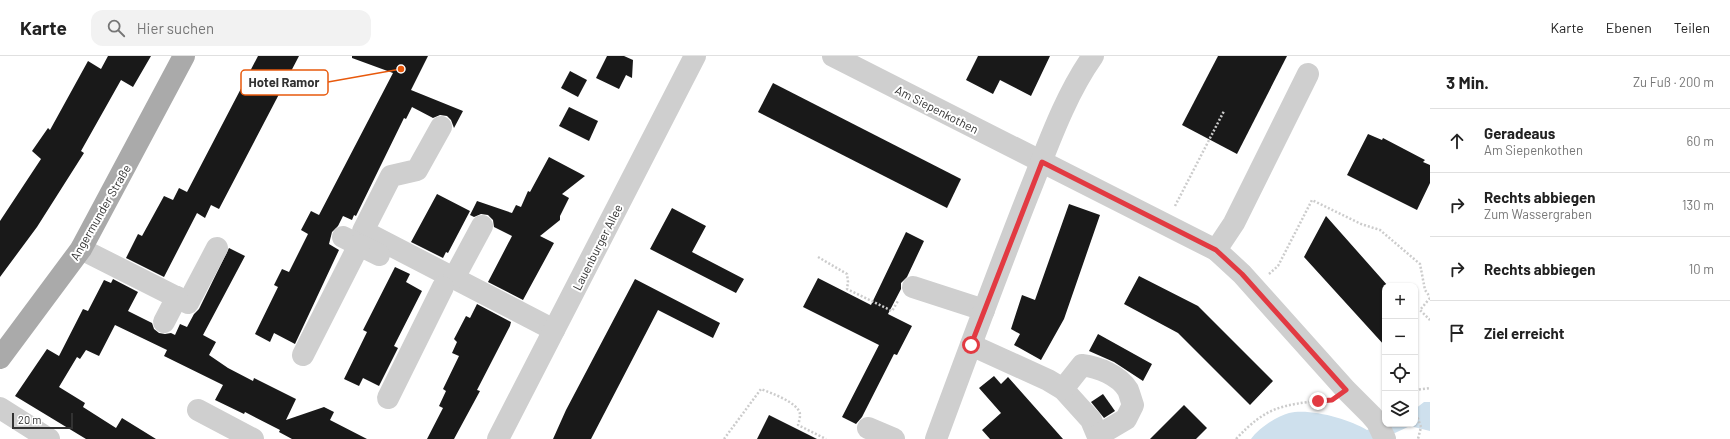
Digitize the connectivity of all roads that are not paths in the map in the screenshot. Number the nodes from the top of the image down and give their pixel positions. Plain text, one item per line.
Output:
1 (184, 56) edge
2 (832, 56) edge
3 (1094, 56) edge
4 (687, 59) edge
5 (1308, 74) dead end
6 (441, 127) dead end
7 (1042, 162) junction
8 (482, 226) dead end
9 (81, 248) junction
10 (217, 248) dead end
11 (1216, 250) junction
12 (448, 283) junction
13 (913, 287) road end
14 (177, 297) junction
15 (984, 310) junction
16 (164, 322) dead end
17 (551, 336) junction
18 (971, 345) junction
19 (303, 355) dead end
20 (0, 358) edge
21 (1063, 389) junction
22 (388, 398) dead end
23 (0, 408) edge
24 (198, 410) dead end
25 (868, 428) dead end
26 (1381, 430) edge
27 (1099, 437) edge
28 (49, 439) edge
29 (253, 439) edge
30 (498, 439) edge
31 (894, 439) edge
32 (936, 439) edge

1 - 9 main road, Angermunder Straße
2 - 7 street, Am Siepenkothen
3 - 7 street
4 - 17 street, Lauenburger Allee
5 - 11 street
6 - 12 street
7 - 11 street, Am Siepenkothen
7 - 15 street
8 - 12 street
9 - 14 street
9 - 20 main road, Angermunder Straße
10 - 14 street
11 - 26 street, Am Siepenkothen
12 - 17 street
12 - 19 street
12 - 22 street
13 - 15 street
14 - 16 street
15 - 18 street
17 - 30 street, Lauenburger Allee
18 - 21 street
18 - 32 street
21 - 27 street
21 - 27 street
23 - 28 street
24 - 29 street
25 - 31 street

